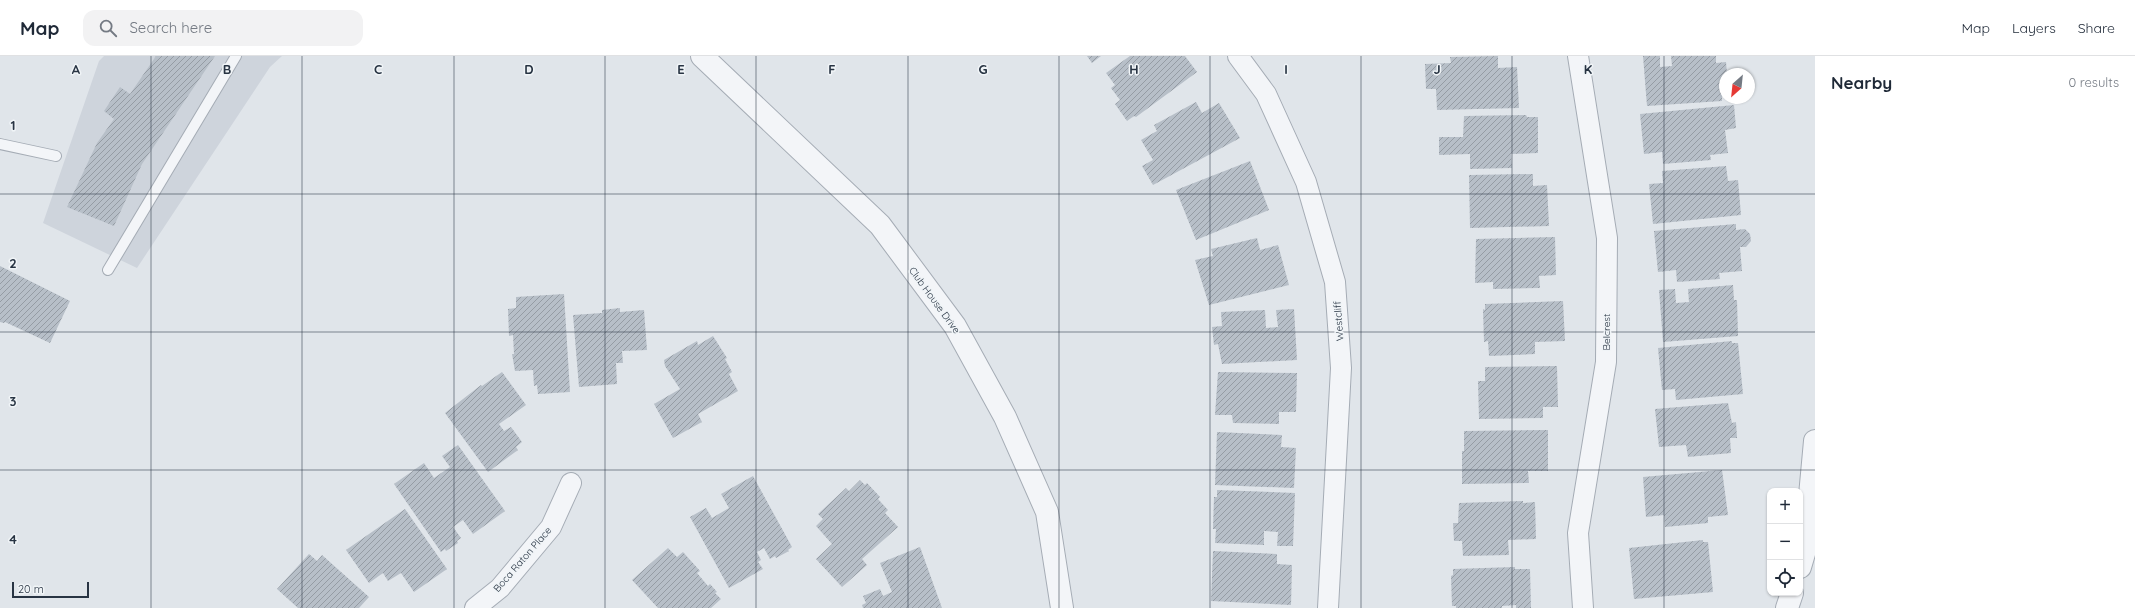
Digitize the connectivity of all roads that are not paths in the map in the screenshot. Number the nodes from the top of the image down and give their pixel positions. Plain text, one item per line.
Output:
1 (236, 56) edge
2 (702, 56) edge
3 (1238, 56) edge
4 (1578, 56) edge
5 (0, 144) edge
6 (56, 156) dead end
7 (108, 270) dead end
8 (1815, 441) edge
9 (571, 483) dead end
10 (1802, 560) edge
11 (1791, 596) edge
12 (475, 608) edge
13 (1062, 608) edge
14 (1328, 608) edge
15 (1583, 608) edge
16 (1787, 608) edge

1 - 7 lane
2 - 13 street, Club House Drive
3 - 14 street, Westcliff
4 - 15 street, Belcrest
5 - 6 lane
8 - 10 street
9 - 12 street, Boca Raton Place
11 - 16 street

